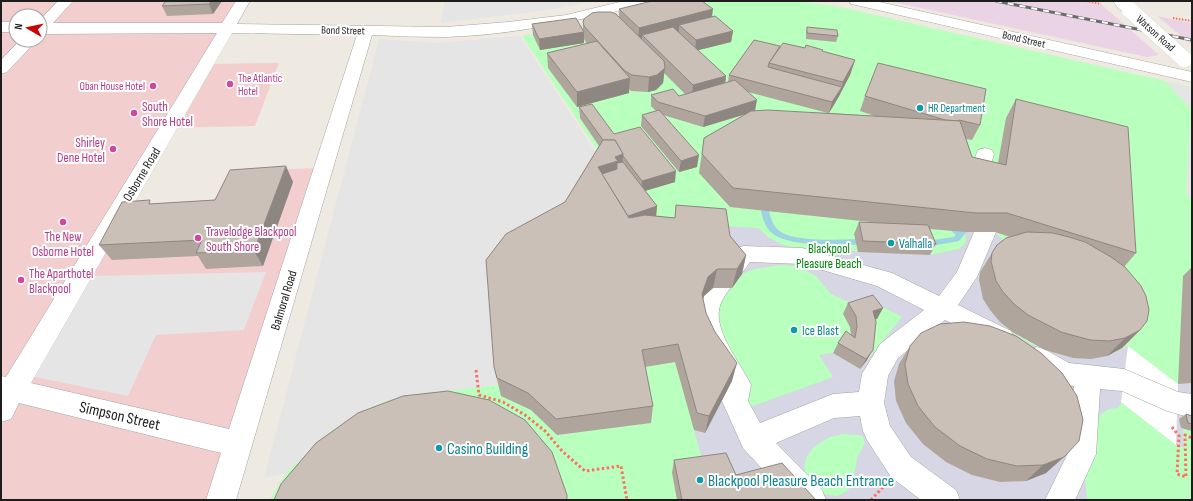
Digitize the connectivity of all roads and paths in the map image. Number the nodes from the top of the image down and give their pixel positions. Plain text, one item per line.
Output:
1 (66, 1) edge
2 (243, 1) edge
3 (642, 1) edge
4 (856, 1) edge
5 (1125, 6) edge
6 (48, 20) edge
7 (48, 28) edge
8 (227, 28) junction
9 (366, 30) junction
10 (21, 48) edge
11 (1188, 62) edge
12 (1, 69) edge
13 (1192, 77) edge
14 (985, 154) dead end
15 (943, 308) junction
16 (476, 370) dead end
17 (1088, 376) junction
18 (5, 396) edge
19 (871, 403) junction
20 (1192, 406) edge
21 (1192, 438) edge
22 (753, 439) junction
23 (239, 444) junction
24 (1179, 446) dead end
25 (221, 500) edge
26 (627, 500) edge
27 (811, 500) edge
28 (945, 500) edge
29 (1060, 500) edge

1 - 6 street
2 - 8 street, Osborne Road
3 - 9 street, Bond Street
4 - 13 street, Bond Street
5 - 11 street, Watson Road, bridge
7 - 8 street, Bond Street
8 - 9 street, Bond Street
8 - 18 street, Osborne Road
9 - 23 street, Balmoral Road
10 - 12 street
14 - 15 street
15 - 17 street
15 - 19 street
15 - 22 street
16 - 26 path
17 - 20 street
17 - 29 street
18 - 23 street, Simpson Street
19 - 22 street
19 - 28 street
21 - 24 path
22 - 27 street
23 - 25 street, Balmoral Road

